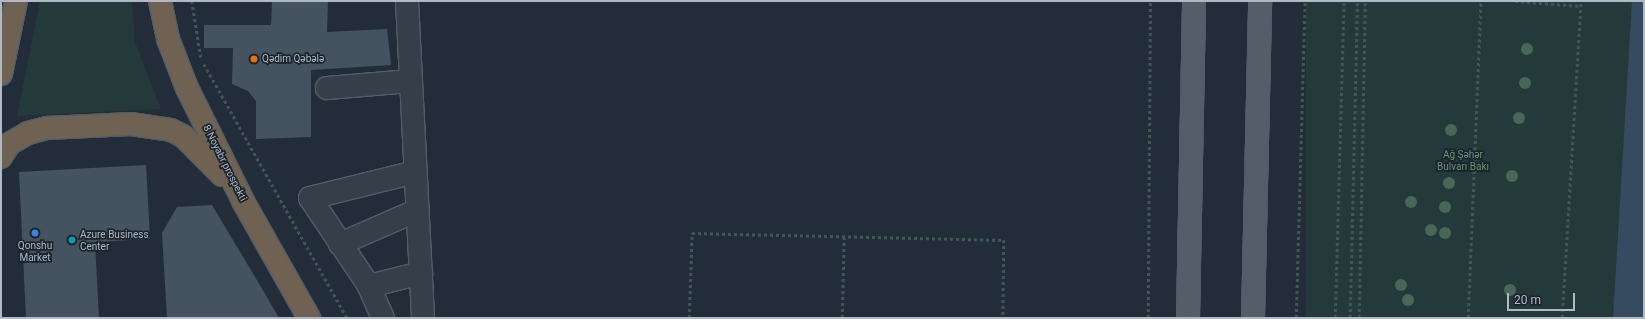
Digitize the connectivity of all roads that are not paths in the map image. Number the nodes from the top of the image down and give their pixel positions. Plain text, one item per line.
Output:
1 (16, 1) edge
2 (160, 1) edge
3 (407, 1) edge
4 (1194, 1) edge
5 (1260, 1) edge
6 (1, 74) edge
7 (411, 81) junction
8 (327, 88) dead end
9 (1, 157) edge
10 (416, 172) junction
11 (244, 203) junction
12 (418, 210) junction
13 (340, 244) junction
14 (421, 273) junction
15 (369, 286) junction
16 (308, 318) edge
17 (384, 318) edge
18 (423, 318) edge
19 (1188, 318) edge
20 (1253, 318) edge

1 - 6 highway
2 - 11 highway, 8 Noyabr prospekti
3 - 7 lane
4 - 19 main road
5 - 20 main road
7 - 8 lane
7 - 10 lane
9 - 11 highway
10 - 12 lane
10 - 13 lane
11 - 16 highway, 8 Noyabr prospekti
12 - 13 lane
12 - 14 lane
13 - 15 lane
14 - 15 lane
14 - 18 lane
15 - 17 lane

